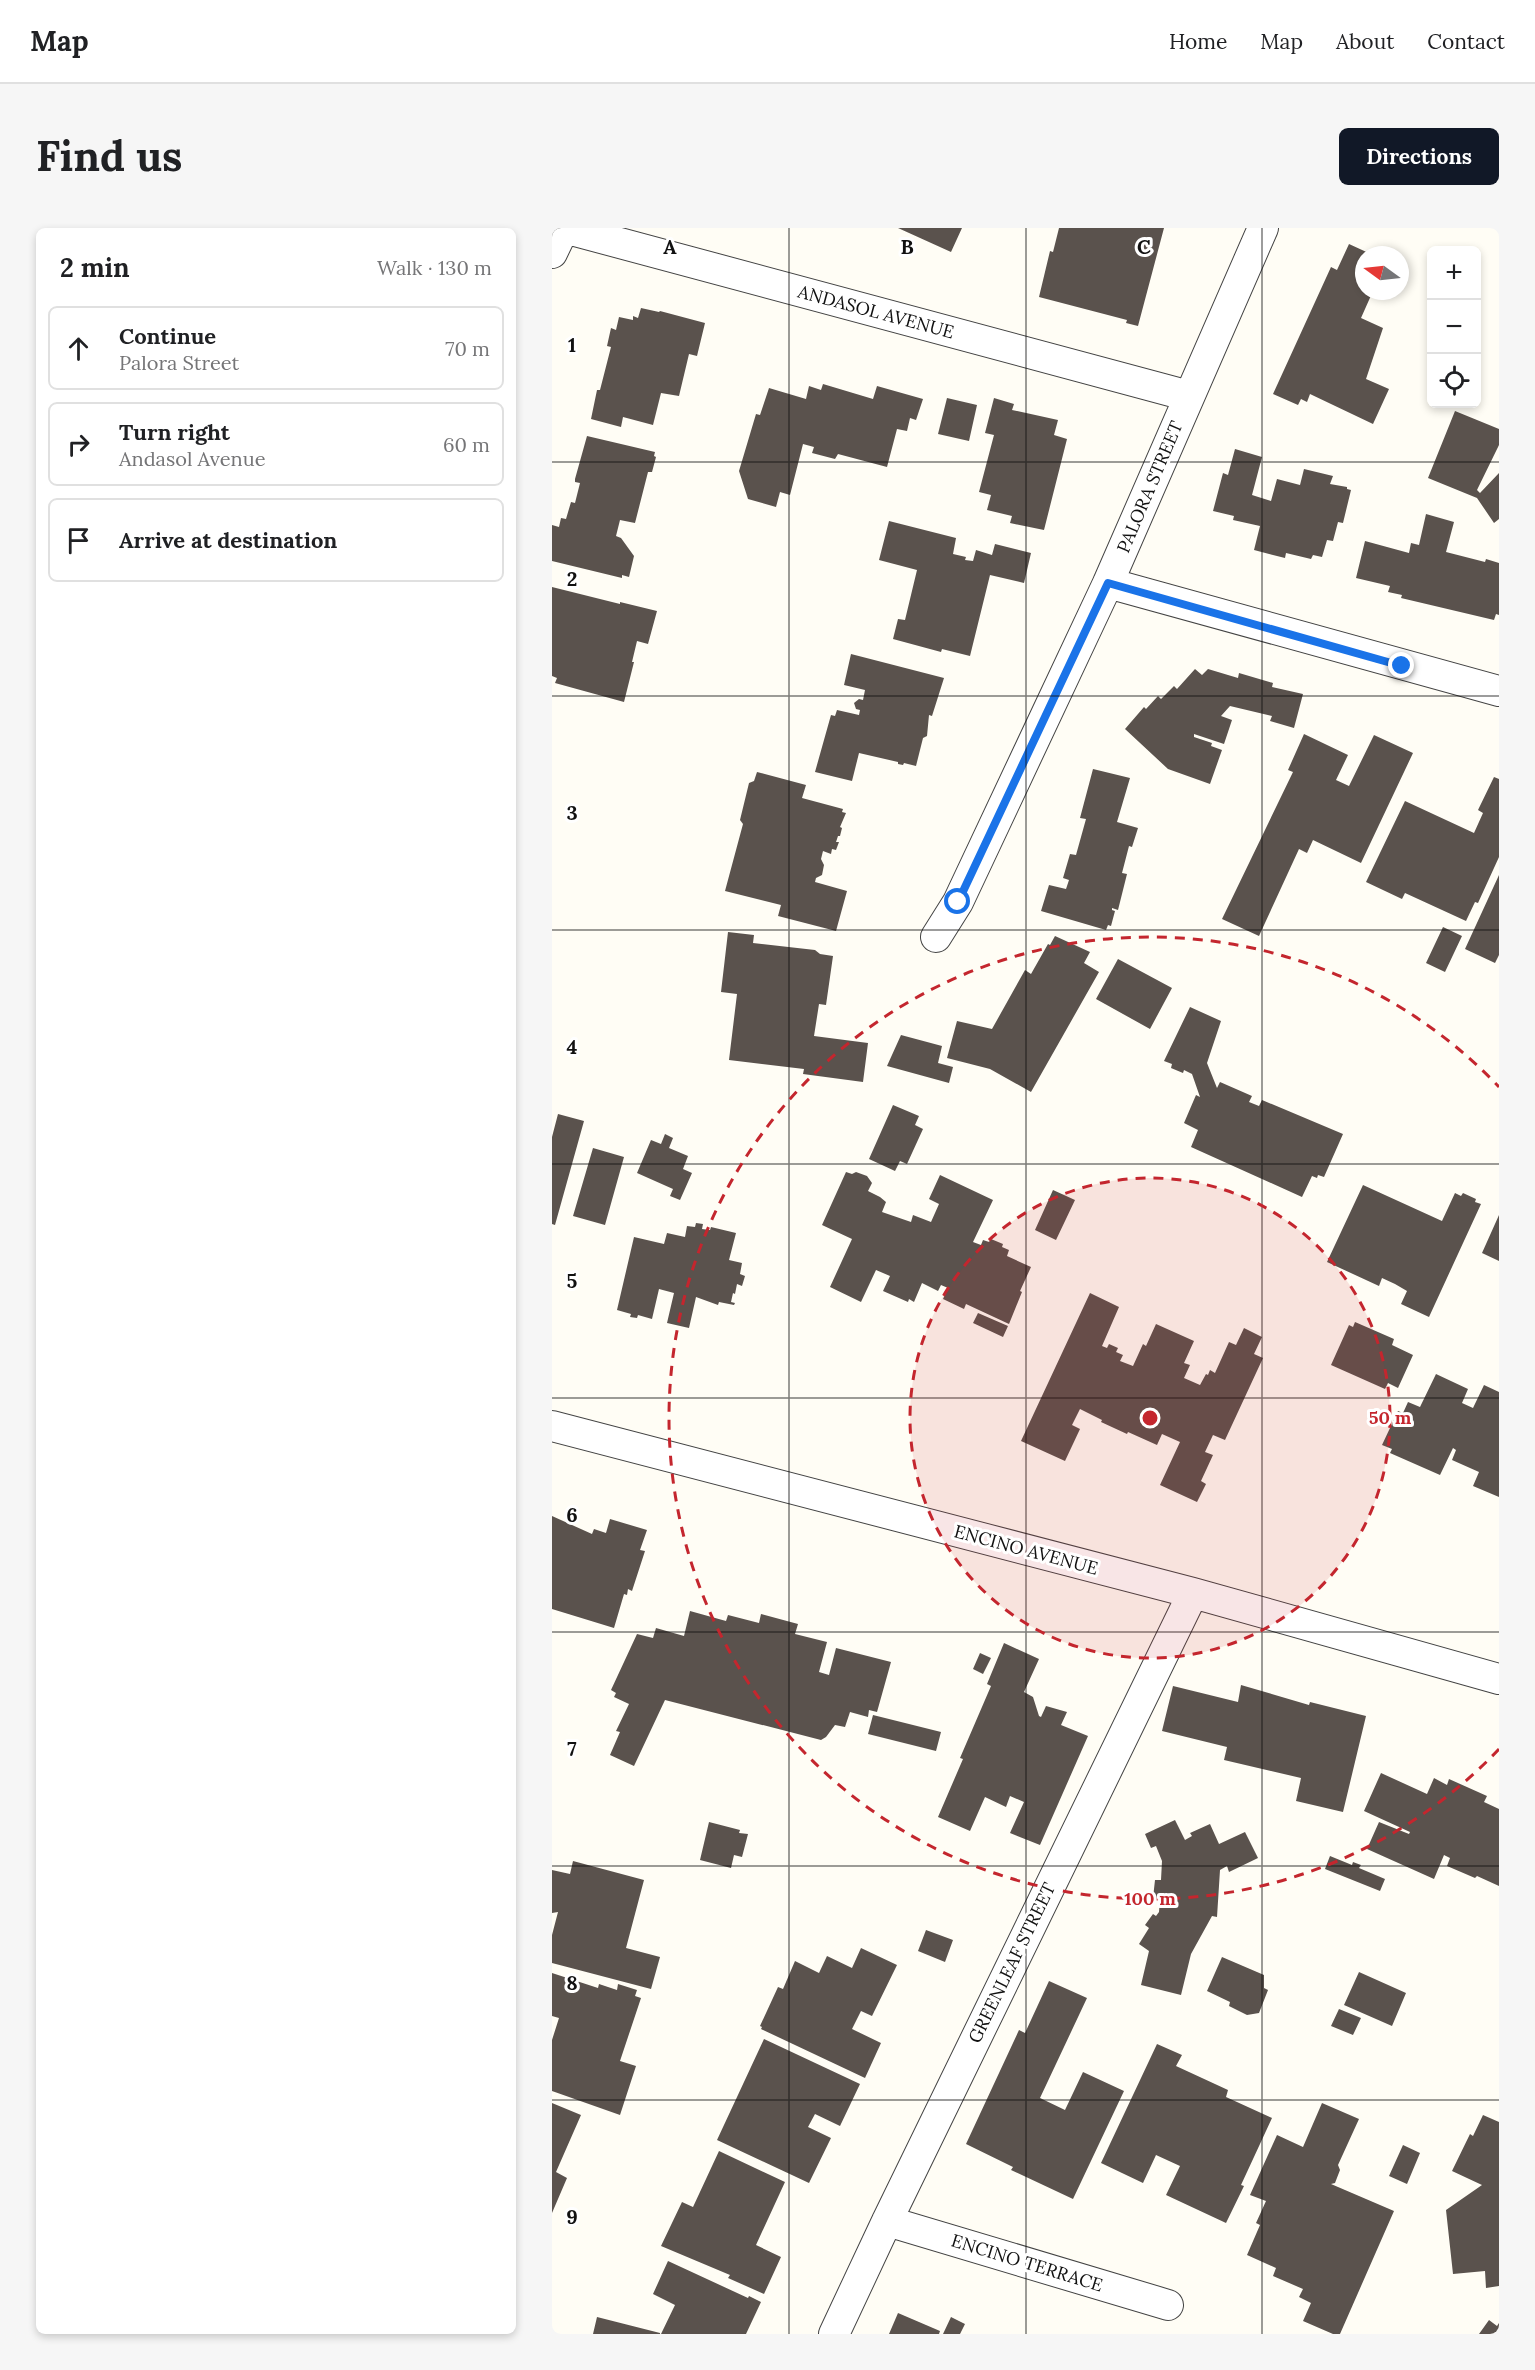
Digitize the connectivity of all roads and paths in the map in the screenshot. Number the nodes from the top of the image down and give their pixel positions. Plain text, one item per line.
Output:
1 (564, 228) edge
2 (1263, 228) edge
3 (552, 253) edge
4 (1189, 396) junction
5 (1108, 583) junction
6 (1499, 691) edge
7 (936, 937) dead end
8 (552, 1426) edge
9 (1193, 1593) junction
10 (1499, 1679) edge
11 (886, 2221) junction
12 (1168, 2305) dead end
13 (834, 2334) edge

1 - 3 street
1 - 4 street, ANDASOL AVENUE
2 - 4 street, PALORA STREET
4 - 5 street, PALORA STREET
5 - 6 street
5 - 7 street, PALORA STREET
8 - 9 street, ENCINO AVENUE
9 - 10 street, ENCINO AVENUE
9 - 11 street, GREENLEAF STREET
11 - 12 street, ENCINO TERRACE
11 - 13 street, GREENLEAF STREET

